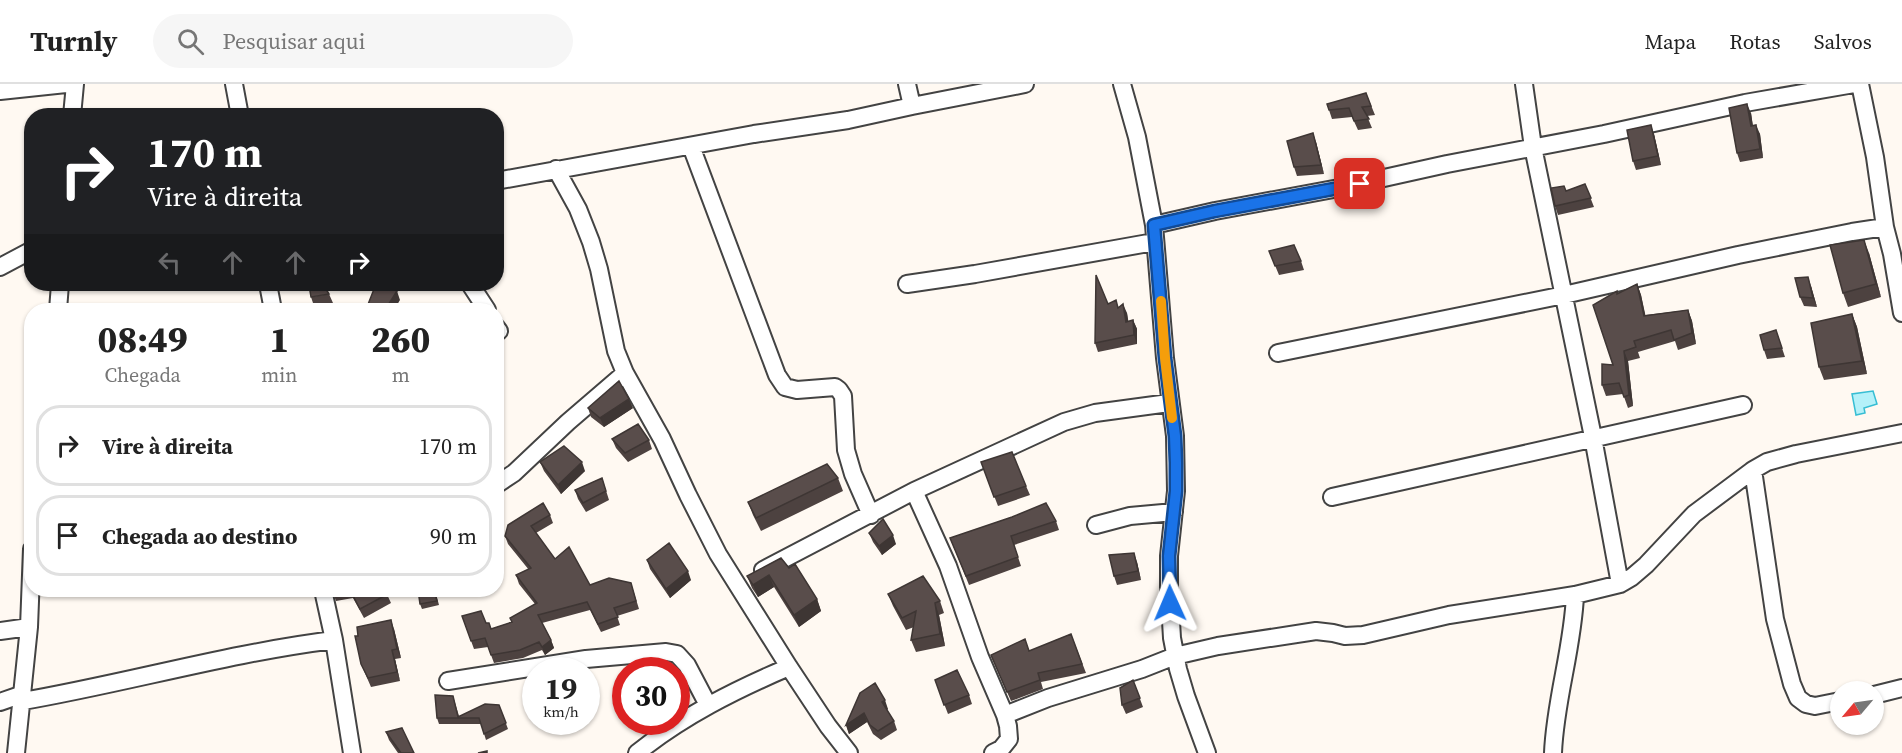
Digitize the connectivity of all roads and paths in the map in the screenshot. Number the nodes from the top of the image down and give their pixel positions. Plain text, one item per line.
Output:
1 (66, 84) edge
2 (75, 84) edge
3 (234, 84) edge
4 (907, 84) edge
5 (1025, 84) edge
6 (1122, 84) edge
7 (1524, 84) edge
8 (1854, 84) edge
9 (1860, 84) edge
10 (0, 91) edge
11 (912, 106) junction
12 (73, 108) edge
13 (238, 108) edge
14 (692, 146) junction
15 (1533, 147) junction
16 (556, 169) junction
17 (504, 179) edge
18 (1885, 227) junction
19 (1154, 234) junction
20 (24, 254) edge
21 (0, 267) edge
22 (907, 284) dead end
23 (1564, 295) junction
24 (1902, 313) edge
25 (1278, 352) dead end
26 (625, 373) junction
27 (1170, 403) junction
28 (1743, 405) dead end
29 (1902, 433) edge
30 (1594, 439) junction
31 (1753, 470) junction
32 (504, 480) edge
33 (914, 491) junction
34 (1332, 497) dead end
35 (1174, 512) junction
36 (871, 514) junction
37 (1096, 525) dead end
38 (736, 584) junction
39 (1620, 584) junction
40 (1575, 595) junction
41 (30, 597) edge
42 (324, 597) edge
43 (29, 627) junction
44 (0, 631) edge
45 (334, 640) junction
46 (1175, 656) junction
47 (789, 667) junction
48 (448, 681) dead end
49 (1902, 688) edge
50 (1884, 692) edge
51 (23, 697) junction
52 (0, 702) edge
53 (1830, 703) edge
54 (708, 705) junction
55 (1005, 715) junction
56 (16, 753) edge
57 (352, 753) edge
58 (637, 753) edge
59 (849, 753) edge
60 (993, 753) edge
61 (1208, 753) edge
62 (1553, 753) edge

1 - 10 street
2 - 12 street
3 - 13 street
4 - 11 street
5 - 11 street
6 - 19 street
7 - 15 street
8 - 15 street
9 - 18 street
11 - 14 street
14 - 16 street
14 - 36 street
15 - 19 street
15 - 23 street
16 - 17 street
16 - 26 street
18 - 23 street
18 - 24 street
19 - 22 street
19 - 27 street
20 - 21 street
23 - 25 street
23 - 30 street
26 - 32 street
26 - 38 street
27 - 33 street
27 - 35 street
28 - 30 street
29 - 31 street
30 - 34 street
30 - 39 street
31 - 39 street
31 - 53 street
33 - 36 street
33 - 55 street
35 - 37 street
35 - 46 street
36 - 38 street
38 - 47 street
39 - 40 street
40 - 46 street
40 - 62 street
41 - 43 street
42 - 45 street
43 - 44 street
43 - 51 street
45 - 51 street
45 - 57 street
46 - 55 street
46 - 61 street
47 - 54 street
47 - 59 street
48 - 54 street
49 - 50 street
51 - 52 street
51 - 56 street
54 - 58 street
55 - 60 street

